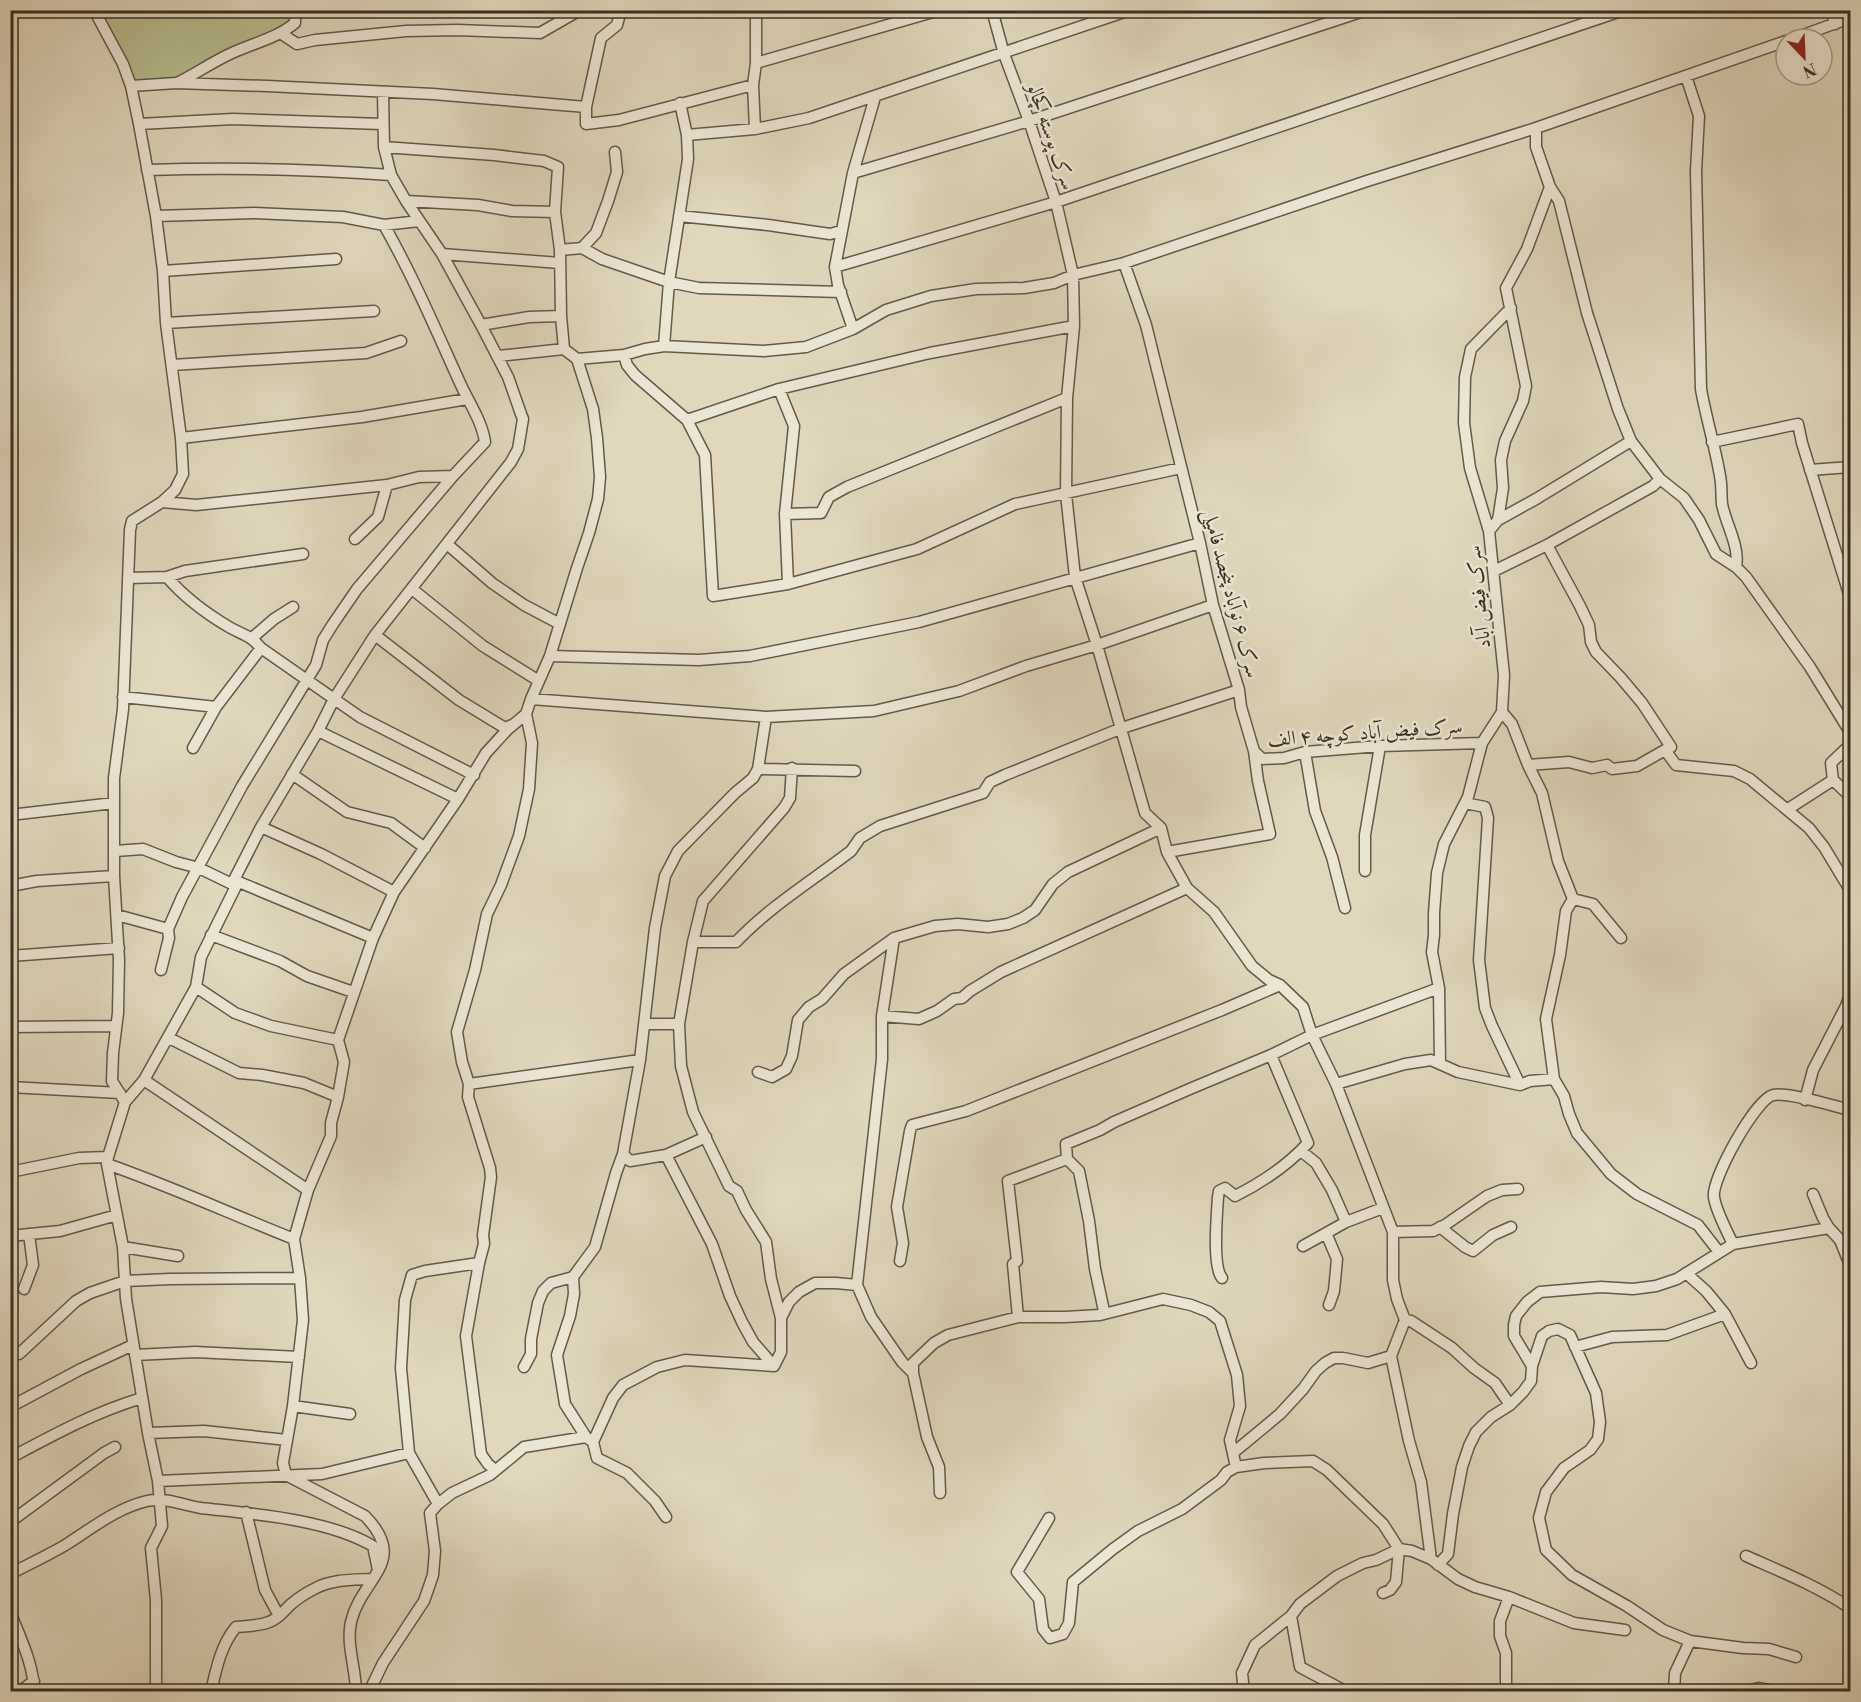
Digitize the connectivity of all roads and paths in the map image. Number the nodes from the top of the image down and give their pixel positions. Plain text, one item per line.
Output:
1 (94, 10) edge
2 (295, 10) edge
3 (580, 10) edge
4 (621, 10) edge
5 (756, 10) edge
6 (940, 10) edge
7 (992, 10) edge
8 (1130, 10) edge
9 (1367, 10) edge
10 (1624, 10) edge
11 (1831, 10) edge
12 (1851, 18) edge
13 (1835, 24) junction
14 (1826, 27) edge
15 (282, 34) junction
16 (1774, 45) edge
17 (1004, 54) junction
18 (756, 63) junction
19 (1686, 76) junction
20 (176, 83) junction
21 (753, 85) junction
22 (131, 86) junction
23 (383, 92) junction
24 (875, 97) junction
25 (680, 103) junction
26 (586, 107) junction
27 (1029, 121) junction
28 (139, 124) junction
29 (382, 124) junction
30 (1536, 128) junction
31 (755, 129) junction
32 (687, 135) junction
33 (384, 147) junction
34 (615, 152) dead end
35 (147, 170) junction
36 (853, 173) junction
37 (391, 175) junction
38 (1551, 187) junction
39 (405, 201) junction
40 (1056, 202) junction
41 (555, 212) junction
42 (156, 216) junction
43 (679, 216) junction
44 (419, 221) junction
45 (384, 225) junction
46 (841, 231) junction
47 (582, 248) junction
48 (560, 250) junction
49 (442, 254) junction
50 (336, 260) dead end
51 (560, 263) junction
52 (1124, 263) junction
53 (835, 267) junction
54 (164, 272) junction
55 (1073, 275) junction
56 (669, 282) junction
57 (841, 292) junction
58 (1511, 308) junction
59 (374, 311) dead end
60 (561, 316) junction
61 (166, 323) junction
62 (481, 324) junction
63 (1074, 326) junction
64 (853, 329) junction
65 (401, 341) dead end
66 (664, 346) junction
67 (564, 349) junction
68 (498, 356) junction
69 (624, 356) junction
70 (577, 359) junction
71 (172, 365) junction
72 (779, 389) junction
73 (1067, 398) junction
74 (467, 399) junction
75 (687, 420) junction
76 (181, 438) junction
77 (1631, 441) junction
78 (1712, 442) junction
79 (1851, 466) edge
80 (1181, 468) junction
81 (1810, 470) junction
82 (453, 476) junction
83 (1660, 479) junction
84 (387, 485) junction
85 (1065, 494) junction
86 (162, 502) junction
87 (784, 514) junction
88 (1498, 520) junction
89 (1489, 531) junction
90 (355, 539) dead end
91 (1200, 543) junction
92 (447, 544) junction
93 (1546, 545) junction
94 (303, 554) dead end
95 (1736, 567) junction
96 (1494, 571) junction
97 (167, 577) junction
98 (1075, 577) junction
99 (129, 578) junction
100 (788, 584) junction
101 (412, 589) junction
102 (1851, 597) edge
103 (1213, 605) junction
104 (293, 607) dead end
105 (560, 624) junction
106 (375, 635) junction
107 (252, 638) junction
108 (1097, 645) junction
109 (261, 648) junction
110 (550, 656) junction
111 (307, 679) junction
112 (539, 681) junction
113 (1239, 690) junction
114 (123, 697) junction
115 (334, 699) junction
116 (531, 699) junction
117 (216, 707) junction
118 (1502, 712) junction
119 (526, 714) junction
120 (766, 717) junction
121 (515, 723) junction
122 (1122, 728) junction
123 (318, 731) junction
124 (1851, 732) edge
125 (1482, 743) junction
126 (1851, 745) edge
127 (1380, 746) junction
128 (193, 748) dead end
129 (1665, 750) junction
130 (1254, 751) junction
131 (1305, 752) junction
132 (1528, 765) junction
133 (792, 768) junction
134 (758, 769) junction
135 (855, 771) dead end
136 (292, 774) junction
137 (474, 775) junction
138 (1833, 780) junction
139 (1851, 796) edge
140 (458, 799) junction
141 (114, 803) junction
142 (1465, 803) junction
143 (1788, 809) junction
144 (10, 815) edge
145 (261, 826) junction
146 (1161, 828) junction
147 (425, 848) junction
148 (115, 851) junction
149 (1167, 852) junction
150 (199, 868) junction
151 (1365, 871) dead end
152 (114, 876) junction
153 (235, 883) junction
154 (10, 885) edge
155 (1187, 888) junction
156 (1851, 890) edge
157 (394, 892) junction
158 (1573, 899) junction
159 (1345, 908) dead end
160 (117, 915) junction
161 (168, 928) junction
162 (211, 935) junction
163 (373, 938) junction
164 (894, 938) junction
165 (1621, 938) dead end
166 (693, 942) junction
167 (119, 948) junction
168 (10, 956) edge
169 (161, 970) dead end
170 (1280, 985) junction
171 (196, 987) junction
172 (1439, 988) junction
173 (354, 992) junction
174 (1851, 994) edge
175 (1849, 1006) edge
176 (882, 1016) junction
177 (644, 1024) junction
178 (679, 1024) junction
179 (116, 1026) junction
180 (10, 1027) edge
181 (1312, 1035) junction
182 (169, 1038) junction
183 (338, 1040) junction
184 (1271, 1055) junction
185 (640, 1060) junction
186 (1440, 1064) junction
187 (758, 1072) dead end
188 (1554, 1079) junction
189 (144, 1080) junction
190 (469, 1084) junction
191 (1336, 1084) junction
192 (1528, 1085) junction
193 (10, 1087) edge
194 (338, 1097) junction
195 (122, 1098) junction
196 (1805, 1100) junction
197 (1851, 1110) edge
198 (706, 1137) junction
199 (1301, 1151) junction
200 (623, 1154) junction
201 (666, 1155) junction
202 (1067, 1159) junction
203 (108, 1160) junction
204 (10, 1172) edge
205 (1518, 1188) dead end
206 (308, 1190) junction
207 (1813, 1194) dead end
208 (1383, 1208) junction
209 (117, 1215) junction
210 (1346, 1222) junction
211 (1440, 1227) junction
212 (1511, 1227) dead end
213 (1829, 1228) junction
214 (1393, 1232) junction
215 (1326, 1233) junction
216 (29, 1234) junction
217 (10, 1236) edge
218 (294, 1239) junction
219 (1845, 1239) edge
220 (1733, 1244) junction
221 (1303, 1246) dead end
222 (123, 1248) junction
223 (1719, 1252) junction
224 (178, 1256) dead end
225 (900, 1261) dead end
226 (479, 1263) junction
227 (1851, 1265) edge
228 (1686, 1273) junction
229 (573, 1277) junction
230 (300, 1278) junction
231 (1222, 1278) dead end
232 (126, 1281) junction
233 (858, 1285) junction
234 (24, 1289) dead end
235 (1329, 1305) dead end
236 (1725, 1314) junction
237 (1100, 1315) junction
238 (1018, 1317) junction
239 (781, 1318) junction
240 (1405, 1320) junction
241 (1575, 1347) junction
242 (134, 1350) junction
243 (19, 1354) dead end
244 (1391, 1356) junction
245 (299, 1357) junction
246 (1751, 1363) dead end
247 (774, 1366) junction
248 (1532, 1366) junction
249 (524, 1367) dead end
250 (913, 1373) junction
251 (142, 1398) junction
252 (1510, 1405) junction
253 (293, 1406) junction
254 (10, 1407) edge
255 (350, 1414) dead end
256 (148, 1433) junction
257 (287, 1440) junction
258 (590, 1440) junction
259 (115, 1448) dead end
260 (410, 1453) junction
261 (1233, 1453) junction
262 (10, 1458) edge
263 (1236, 1467) junction
264 (495, 1470) junction
265 (286, 1476) junction
266 (158, 1481) junction
267 (940, 1493) dead end
268 (159, 1500) junction
269 (438, 1504) junction
270 (246, 1512) junction
271 (666, 1517) dead end
272 (1049, 1518) dead end
273 (10, 1522) edge
274 (1399, 1549) junction
275 (1746, 1556) dead end
276 (1435, 1562) junction
277 (10, 1574) edge
278 (376, 1575) junction
279 (1383, 1593) dead end
280 (1509, 1597) junction
281 (1851, 1608) edge
282 (11, 1616) edge
283 (279, 1616) junction
284 (1291, 1616) junction
285 (1625, 1630) dead end
286 (1690, 1641) junction
287 (1796, 1657) dead end
288 (34, 1686) edge
289 (19, 1692) edge
290 (156, 1692) edge
291 (211, 1692) edge
292 (357, 1692) edge
293 (369, 1692) edge
294 (1244, 1692) edge
295 (1352, 1692) edge
296 (1506, 1692) edge
297 (1674, 1692) edge
298 (1743, 1692) edge
299 (1779, 1692) edge

1 - 22 street
2 - 15 street
3 - 15 street
4 - 26 street
5 - 18 street
6 - 18 street
7 - 17 street, سرک پوسته کچالو
8 - 17 street
9 - 27 street
10 - 40 street
11 - 13 street
12 - 13 street
13 - 14 street
15 - 20 street
16 - 19 street
17 - 24 street
17 - 27 street, سرک پوسته کچالو
18 - 21 street
19 - 30 street
19 - 78 street
20 - 22 street
20 - 23 street
21 - 25 street
21 - 31 street
22 - 28 street
23 - 26 street
23 - 29 street
24 - 31 street
24 - 36 street
25 - 26 street
25 - 32 street
27 - 36 street
27 - 40 street, سرک پوسته کچالو
28 - 29 street
28 - 35 street
29 - 33 street
30 - 38 street
30 - 52 street
31 - 32 street
32 - 43 street
33 - 37 street
33 - 41 street
34 - 47 street
35 - 37 street
35 - 42 street
36 - 46 street
37 - 39 street
38 - 58 street, سرک فيض آباد
38 - 77 street
39 - 41 street
39 - 44 street
40 - 53 street
40 - 55 street, سرک پوسته کچالو
41 - 48 street
42 - 45 street
42 - 54 street
43 - 46 street
43 - 56 street
44 - 45 street
44 - 49 street
45 - 74 street
46 - 53 street
47 - 48 street
47 - 56 street
48 - 51 street
49 - 51 street
49 - 62 street
50 - 54 street
51 - 60 street
52 - 55 street
52 - 80 street, سرک ۶ نوآباد پنجصد فامیلی
53 - 57 street
54 - 61 street
55 - 63 street, سرک پوسته کچالو
55 - 64 street
56 - 57 street
56 - 66 street
57 - 64 street
58 - 88 street, سرک فيض آباد
58 - 89 street
59 - 61 street
60 - 62 street
60 - 67 street
61 - 71 street
62 - 68 street
63 - 72 street
63 - 73 street, سرک پوسته کچالو
64 - 66 street
65 - 71 street
66 - 69 street
67 - 68 street
67 - 70 street
68 - 92 street
69 - 70 street
69 - 75 street
70 - 105 street
71 - 76 street
72 - 75 street
72 - 87 street
73 - 85 street, سرک پوسته کچالو
73 - 87 street
74 - 76 street
74 - 82 street
75 - 100 street
76 - 86 street
77 - 83 street
77 - 88 street
78 - 81 street
78 - 95 street
79 - 81 street
80 - 85 street
80 - 91 street, سرک ۶ نوآباد پنجصد فامیلی
81 - 102 street
82 - 84 street
82 - 111 street
83 - 93 street
83 - 95 street
84 - 86 street
84 - 90 street
85 - 98 street, سرک پوسته کچالو
85 - 100 street
86 - 99 street
87 - 100 street
88 - 89 street, سرک فيض آباد
89 - 96 street, سرک فيض آباد
91 - 98 street
91 - 103 street, سرک ۶ نوآباد پنجصد فامیلی
92 - 101 street
92 - 105 street
93 - 96 street
93 - 129 street
94 - 97 street
95 - 124 street
96 - 118 street, سرک فيض آباد
97 - 99 street
97 - 107 street
98 - 108 street, سرک پوسته کچالو
98 - 110 street
99 - 114 street
101 - 106 street
101 - 112 street
103 - 108 street
103 - 113 street, سرک ۶ نوآباد پنجصد فامیلی
104 - 107 street
105 - 110 street
106 - 115 street
106 - 121 street
107 - 109 street
108 - 120 street
108 - 122 street, سرک پوسته کچالو
109 - 111 street
109 - 117 street
110 - 112 street
111 - 115 street
111 - 150 street
112 - 116 street
113 - 122 street
113 - 130 street, سرک ۶ نوآباد پنجصد فامیلی
114 - 117 street
114 - 141 street
115 - 123 street
115 - 137 street
116 - 119 street
116 - 120 street
117 - 128 street
118 - 125 street, سرک فيض آباد
118 - 132 street
119 - 121 street
119 - 190 street
120 - 134 street
121 - 137 street
122 - 146 street, سرک پوسته کچالو
122 - 166 street
123 - 136 street
123 - 140 street
125 - 127 street, سرک فيض آباد کوچه ۴ الف
125 - 142 street, سرک فيض آباد
126 - 138 street
127 - 131 street, سرک فيض آباد کوچه ۴ الف
127 - 151 street
129 - 132 street
129 - 143 street
130 - 131 street, سرک فيض آباد کوچه ۴ الف
130 - 149 street, سرک ۶ نوآباد پنجصد فامیلی
131 - 159 street
132 - 158 street
133 - 134 street
133 - 135 street
133 - 166 street
134 - 177 street
136 - 145 street
136 - 147 street
137 - 140 street
138 - 139 street
138 - 143 street
140 - 147 street
141 - 144 street
141 - 148 street
142 - 172 street, سرک فيض آباد
142 - 192 street
143 - 156 street
145 - 153 street
145 - 157 street
146 - 149 street
146 - 164 street
147 - 157 street
148 - 150 street
148 - 152 street
149 - 155 street
150 - 153 street
150 - 161 street
152 - 154 street
152 - 160 street
153 - 162 street
153 - 163 street
155 - 170 street
155 - 176 street
157 - 163 street
158 - 165 street
158 - 188 street
160 - 161 street
160 - 167 street
161 - 169 street
162 - 171 street
162 - 173 street
163 - 173 street
164 - 176 street
164 - 187 street
166 - 178 street
167 - 168 street
167 - 179 street
170 - 181 street
170 - 225 street
171 - 182 street
171 - 183 street
172 - 181 street
172 - 186 street, سرک فيض آباد
173 - 183 street
174 - 175 street
175 - 196 street
176 - 233 street
177 - 178 street
177 - 185 street
178 - 198 street
179 - 180 street
179 - 195 street
181 - 184 street
181 - 191 street
182 - 189 street
182 - 194 street
183 - 194 street
184 - 199 street
184 - 202 street
185 - 190 street
185 - 200 street
186 - 191 street
186 - 192 street
188 - 192 street
188 - 223 street
189 - 195 street
189 - 206 street
190 - 226 street
191 - 208 street
193 - 195 street
194 - 206 street
195 - 203 street
196 - 197 street
196 - 220 street
198 - 201 street
198 - 239 street
199 - 210 street
199 - 231 street
200 - 201 street
200 - 229 street
201 - 247 street
202 - 237 street
202 - 238 street
203 - 204 street
203 - 209 street
203 - 218 street
205 - 211 street
206 - 218 street
207 - 213 street
208 - 210 street
208 - 214 street
209 - 216 street
209 - 222 street
210 - 215 street
211 - 212 street
211 - 214 street
213 - 219 street
213 - 220 street
214 - 240 street
215 - 221 street
215 - 235 street
216 - 217 street
216 - 234 street
218 - 230 street
219 - 227 street
220 - 223 street
222 - 224 street
222 - 232 street
223 - 228 street
226 - 260 street
226 - 264 street
228 - 236 street
228 - 248 street
229 - 249 street
229 - 258 street
230 - 232 street
230 - 245 street
232 - 242 street
232 - 243 street
233 - 239 street
233 - 250 street
236 - 241 street
236 - 246 street
237 - 238 street
237 - 261 street
238 - 250 street
239 - 247 street
240 - 244 street
240 - 252 street
241 - 248 street
241 - 286 street
242 - 245 street
242 - 251 street
242 - 254 street
244 - 261 street
244 - 276 street
245 - 253 street
247 - 258 street
248 - 252 street
250 - 267 street
251 - 256 street
251 - 262 street
252 - 276 street
253 - 255 street
253 - 257 street
256 - 257 street
256 - 266 street
257 - 265 street
258 - 264 street
258 - 271 street
259 - 273 street
260 - 265 street
260 - 269 street
261 - 263 street
263 - 272 street
263 - 274 street
264 - 269 street
265 - 266 street
265 - 278 street
266 - 268 street
268 - 270 street
268 - 277 street
268 - 290 street
269 - 293 street
270 - 278 street
270 - 283 street
274 - 276 street
274 - 279 street
274 - 284 street
275 - 281 street
276 - 280 street
278 - 283 street
278 - 292 street
280 - 285 street
280 - 296 street
282 - 288 street
283 - 291 street
284 - 294 street
284 - 295 street
286 - 287 street
286 - 297 street
288 - 289 street
298 - 299 street

